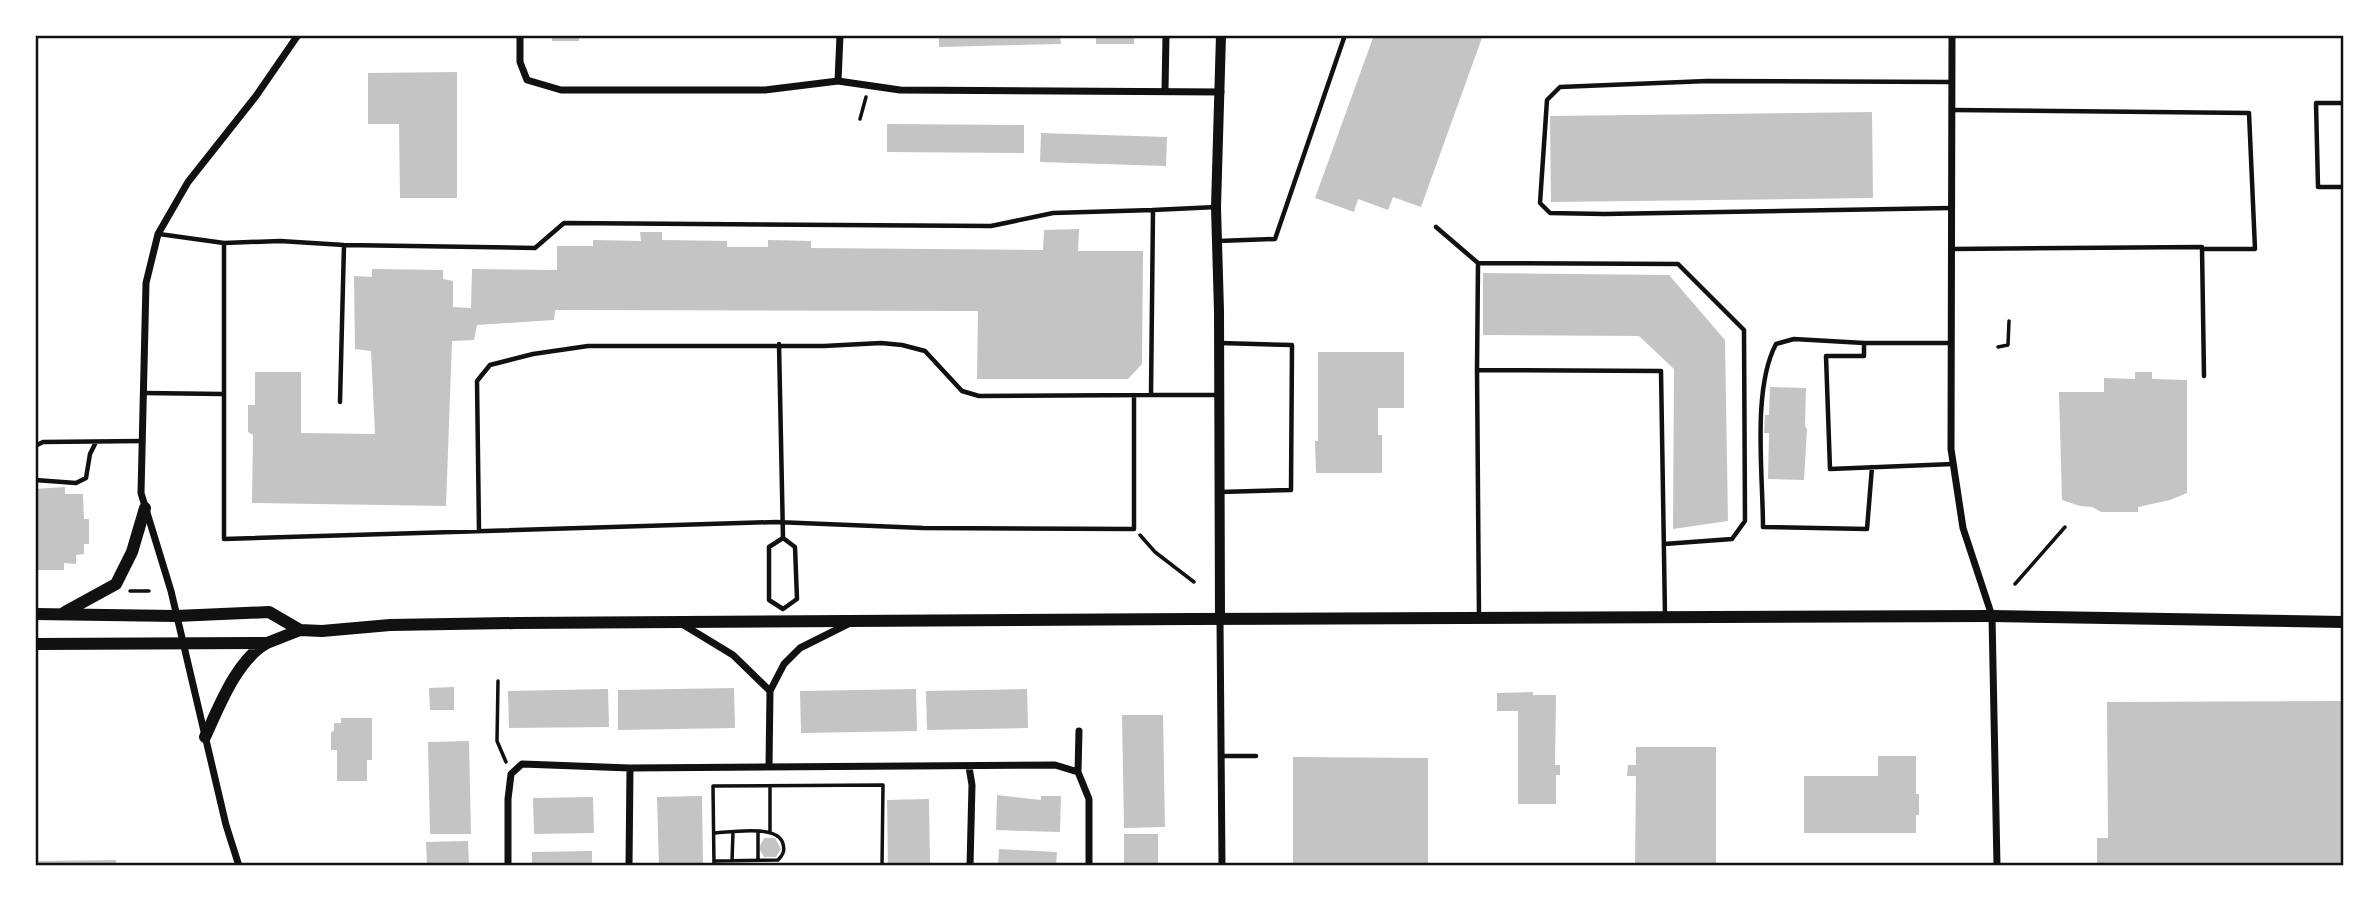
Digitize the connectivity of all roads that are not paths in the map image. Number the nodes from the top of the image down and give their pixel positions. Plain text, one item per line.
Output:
1 (298, 35) edge
2 (520, 35) edge
3 (840, 35) edge
4 (1166, 35) edge
5 (1221, 35) edge
6 (1345, 35) edge
7 (1952, 35) edge
8 (838, 80) junction
9 (1952, 82) junction
10 (1165, 90) junction
11 (1220, 92) junction
12 (2344, 103) edge
13 (1952, 110) junction
14 (2344, 187) edge
15 (1216, 207) junction
16 (1952, 208) junction
17 (1153, 210) junction
18 (1436, 228) dead end
19 (158, 234) junction
20 (1217, 242) junction
21 (224, 243) junction
22 (344, 245) junction
23 (1952, 249) junction
24 (2202, 249) junction
25 (1478, 263) junction
26 (1219, 343) junction
27 (1864, 343) junction
28 (1952, 343) junction
29 (779, 344) junction
30 (1477, 370) junction
31 (2204, 376) dead end
32 (143, 393) junction
33 (223, 394) junction
34 (1135, 395) junction
35 (1151, 395) junction
36 (1220, 395) junction
37 (340, 402) dead end
38 (144, 441) junction
39 (96, 442) junction
40 (35, 446) edge
41 (1954, 464) junction
42 (1872, 467) junction
43 (35, 480) edge
44 (1220, 492) junction
45 (145, 508) junction
46 (782, 523) junction
47 (479, 531) junction
48 (783, 538) junction
49 (1664, 544) junction
50 (62, 613) junction
51 (35, 614) edge
52 (784, 615) junction
53 (176, 616) junction
54 (1992, 616) junction
55 (1665, 617) junction
56 (1479, 618) junction
57 (1220, 619) junction
58 (679, 622) junction
59 (852, 622) junction
60 (2344, 622) edge
61 (300, 630) junction
62 (184, 642) junction
63 (267, 643) junction
64 (35, 644) edge
65 (770, 691) junction
66 (1079, 731) dead end
67 (205, 737) junction
68 (1221, 756) junction
69 (1256, 756) dead end
70 (969, 766) junction
71 (769, 767) junction
72 (630, 768) junction
73 (1078, 772) junction
74 (239, 866) edge
75 (508, 866) edge
76 (629, 866) edge
77 (970, 866) edge
78 (1089, 866) edge
79 (1222, 866) edge
80 (1997, 866) edge

1 - 19 street
2 - 8 street
3 - 8 street
4 - 10 street
5 - 11 street
6 - 20 lane
7 - 9 street
8 - 10 street
9 - 13 street
9 - 16 lane
10 - 11 street
11 - 15 street
12 - 14 lane
13 - 16 street
13 - 24 lane
15 - 17 lane
15 - 20 street
16 - 23 street
17 - 22 lane
17 - 35 lane
18 - 25 lane
19 - 21 lane
19 - 32 street
20 - 26 street
21 - 22 lane
21 - 33 lane
22 - 37 lane
23 - 24 lane
23 - 28 street
24 - 31 lane
25 - 30 lane
25 - 49 lane
26 - 36 street
26 - 44 lane
27 - 28 lane
27 - 42 lane
27 - 42 lane
28 - 41 street
29 - 34 lane
29 - 46 lane
29 - 47 lane
30 - 49 lane
30 - 56 lane
32 - 33 lane
32 - 38 street
33 - 47 lane
34 - 35 lane
34 - 46 lane
35 - 36 lane
36 - 44 street
38 - 39 lane
38 - 45 street
39 - 40 lane
39 - 43 lane
41 - 42 lane
41 - 54 street
44 - 57 street
45 - 50 main road
45 - 53 street
46 - 47 lane
46 - 48 lane
48 - 52 lane
48 - 52 lane
49 - 55 lane
50 - 51 main road
50 - 53 main road
52 - 58 main road
52 - 59 main road
53 - 61 main road
53 - 62 street
54 - 55 main road
54 - 60 main road
54 - 80 street
55 - 56 main road
56 - 57 main road
57 - 59 main road
57 - 68 street
58 - 61 main road
58 - 65 street
59 - 65 street
61 - 63 main road
62 - 63 main road
62 - 64 main road
62 - 67 street
63 - 67 main road
65 - 71 street
66 - 73 street
67 - 74 street
68 - 69 lane
68 - 79 street
70 - 71 street
70 - 73 street
70 - 77 street
71 - 72 street
72 - 75 street
72 - 76 street
73 - 78 street

